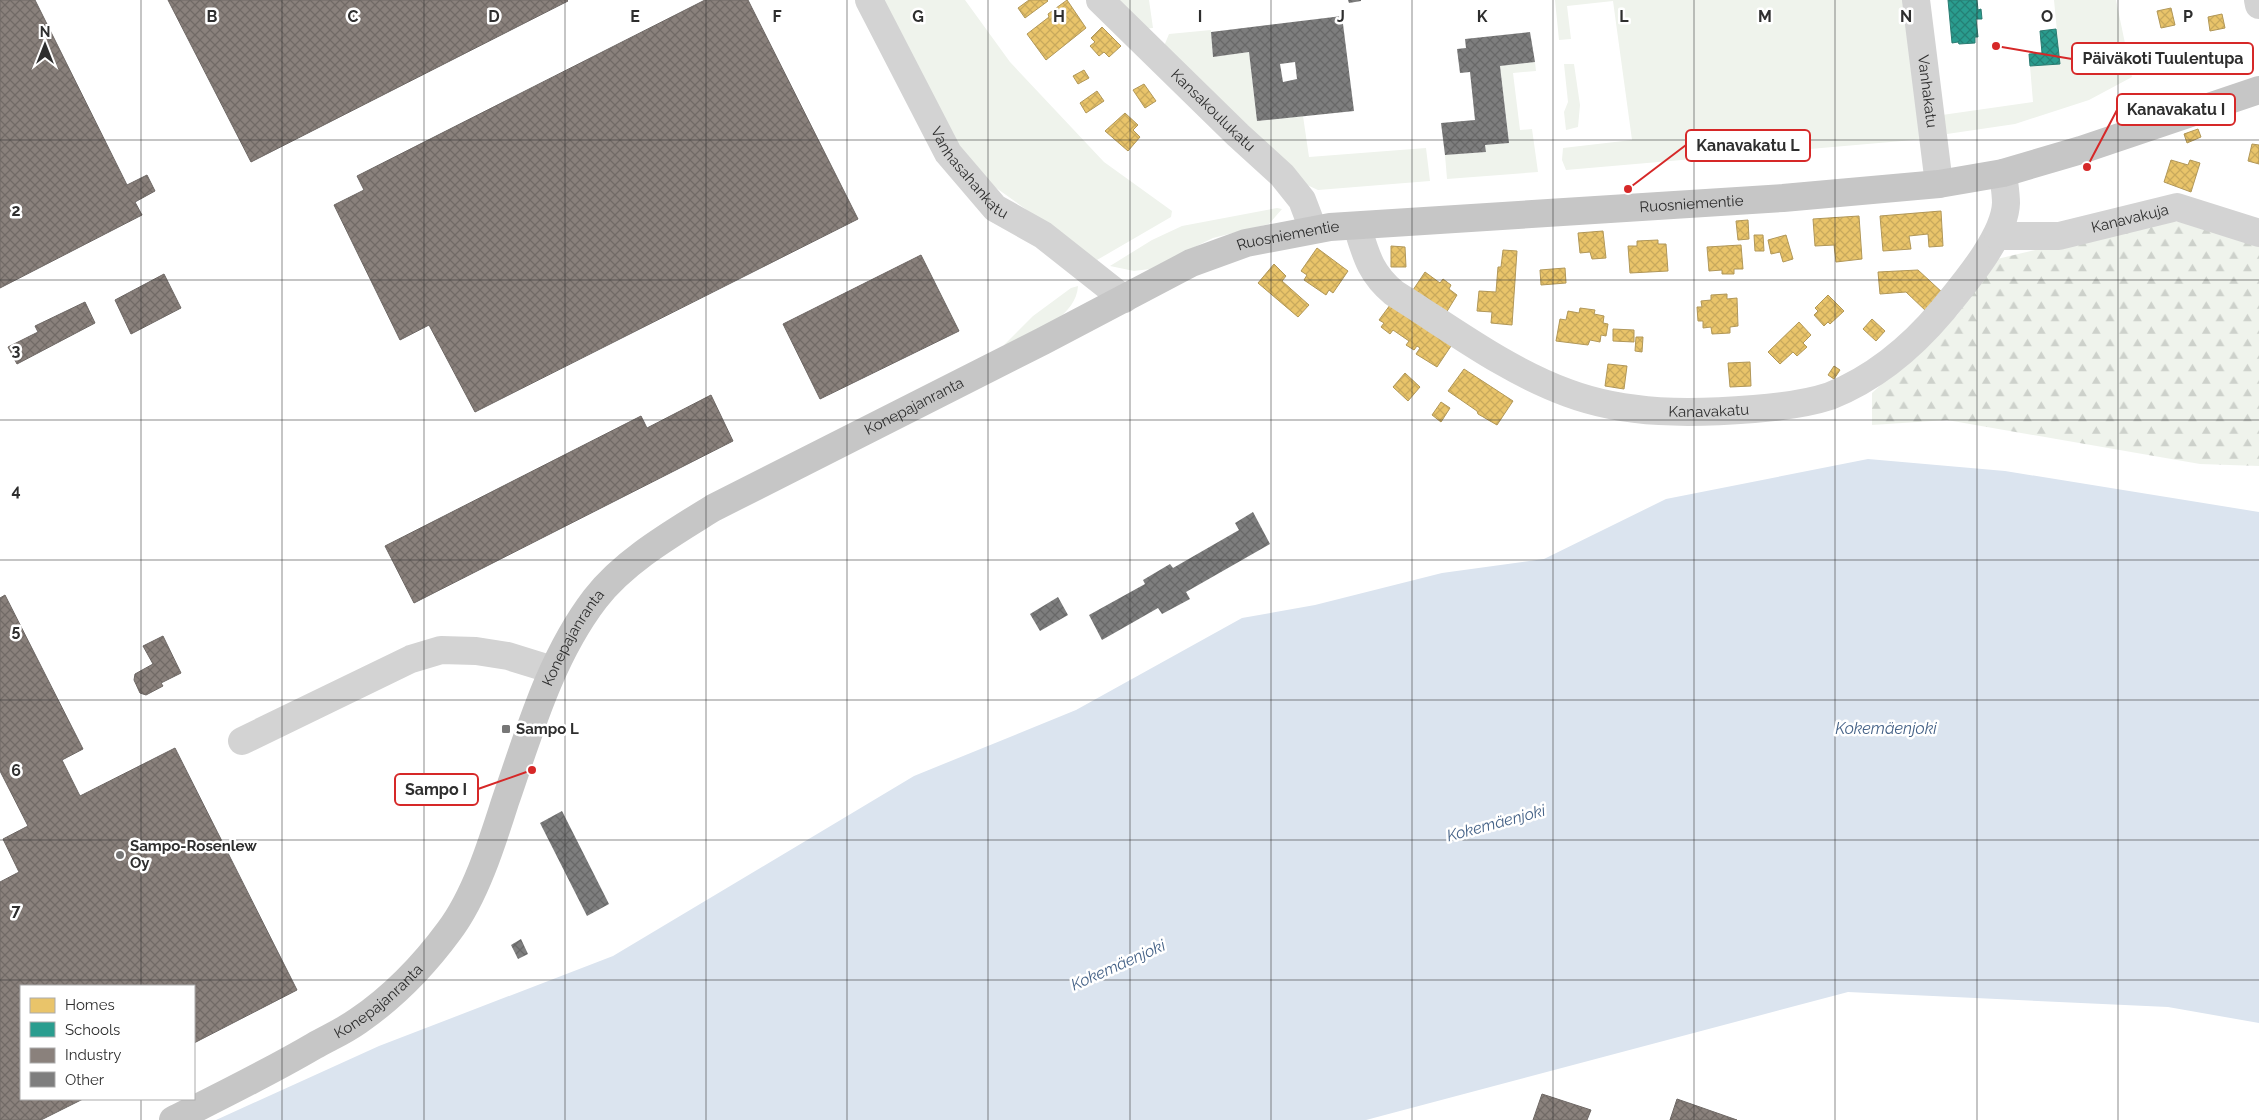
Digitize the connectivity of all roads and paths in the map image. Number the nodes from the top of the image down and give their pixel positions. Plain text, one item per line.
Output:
1 (869, 0) edge
2 (1100, 0) edge
3 (1916, 0) edge
4 (2258, 0) edge
5 (2259, 5) edge
6 (2259, 90) edge
7 (2003, 172) junction
8 (1939, 184) junction
9 (1357, 226) junction
10 (1313, 229) junction
11 (2259, 233) edge
12 (1998, 236) junction
13 (1124, 298) junction
14 (553, 670) junction
15 (242, 741) dead end
16 (173, 1120) edge

1 - 13 street, Vanhasahankatu
2 - 10 street, Kansakoulukatu
3 - 8 street, Vanhakatu
4 - 5 street
6 - 7 main road, Ruosniementie
7 - 8 main road, Ruosniementie
7 - 12 street, Kanavakatu
8 - 9 main road, Ruosniementie
9 - 10 main road, Ruosniementie
9 - 12 street, Kanavakatu
10 - 13 main road, Ruosniementie
11 - 12 street, Kanavakuja
13 - 14 main road, Konepajanranta
14 - 15 street
14 - 16 main road, Konepajanranta

